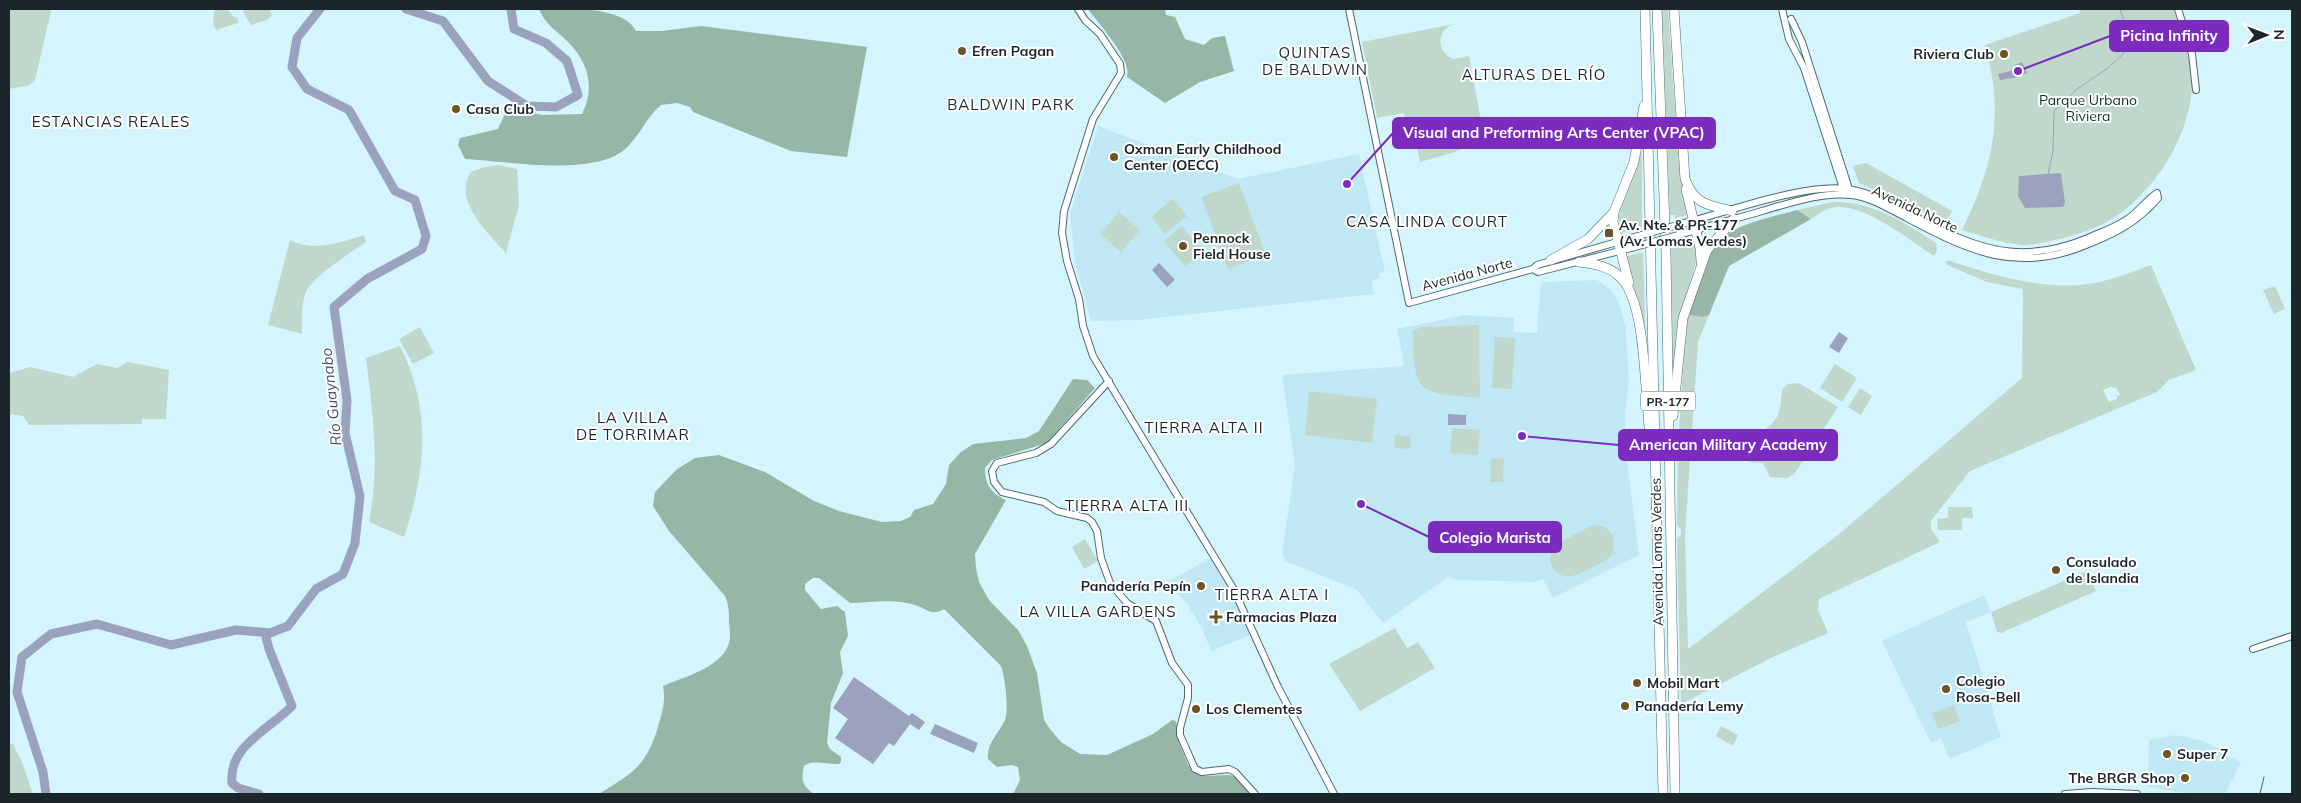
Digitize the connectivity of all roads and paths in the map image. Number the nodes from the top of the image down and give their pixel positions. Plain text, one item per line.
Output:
1 (1078, 9) edge
2 (1349, 9) edge
3 (1645, 9) edge
4 (1657, 9) edge
5 (1674, 9) edge
6 (1783, 9) edge
7 (2178, 9) edge
8 (1791, 19) junction
9 (1798, 35) junction
10 (1790, 40) junction
11 (1809, 66) junction
12 (1647, 88) junction
13 (2196, 90) dead end
14 (1685, 179) junction
15 (1846, 189) junction
16 (1614, 212) junction
17 (1733, 215) junction
18 (1695, 225) junction
19 (1618, 246) junction
20 (1550, 260) junction
21 (1579, 262) junction
22 (1701, 264) junction
23 (1533, 269) junction
24 (1630, 290) junction
25 (1109, 381) junction
26 (1670, 464) junction
27 (1656, 470) junction
28 (2292, 636) edge
29 (2253, 650) dead end
30 (1255, 794) edge
31 (1334, 794) edge
32 (1663, 794) edge
33 (1675, 794) edge
34 (2065, 794) edge
35 (2137, 794) edge

1 - 25 street
2 - 23 street, Avenida Norte
3 - 12 highway, Avenida Lomas Verdes / PR-177
4 - 26 highway, Avenida Lomas Verdes / PR-177
5 - 14 highway
6 - 8 street
6 - 10 street
7 - 13 street
8 - 9 street
8 - 11 street
9 - 10 street
9 - 11 street
10 - 15 street
11 - 15 street
12 - 16 highway
12 - 27 highway, Avenida Lomas Verdes / PR-177
14 - 17 highway
14 - 18 highway
15 - 17 street, Avenida Norte
15 - 17 street, Avenida Norte
16 - 19 highway
16 - 20 highway
17 - 18 street, Avenida Norte
17 - 22 highway
18 - 19 street, Avenida Norte, bridge
18 - 19 street, Avenida Norte, bridge
18 - 22 highway
19 - 20 street, Avenida Norte
19 - 21 street, Avenida Norte
19 - 24 highway
20 - 23 street, Avenida Norte
21 - 23 street, Avenida Norte
21 - 24 highway
22 - 26 highway
24 - 27 highway
25 - 30 street
25 - 31 street
26 - 33 highway, Avenida Lomas Verdes / PR-177
27 - 32 highway, Avenida Lomas Verdes / PR-177
28 - 29 street
34 - 35 street

